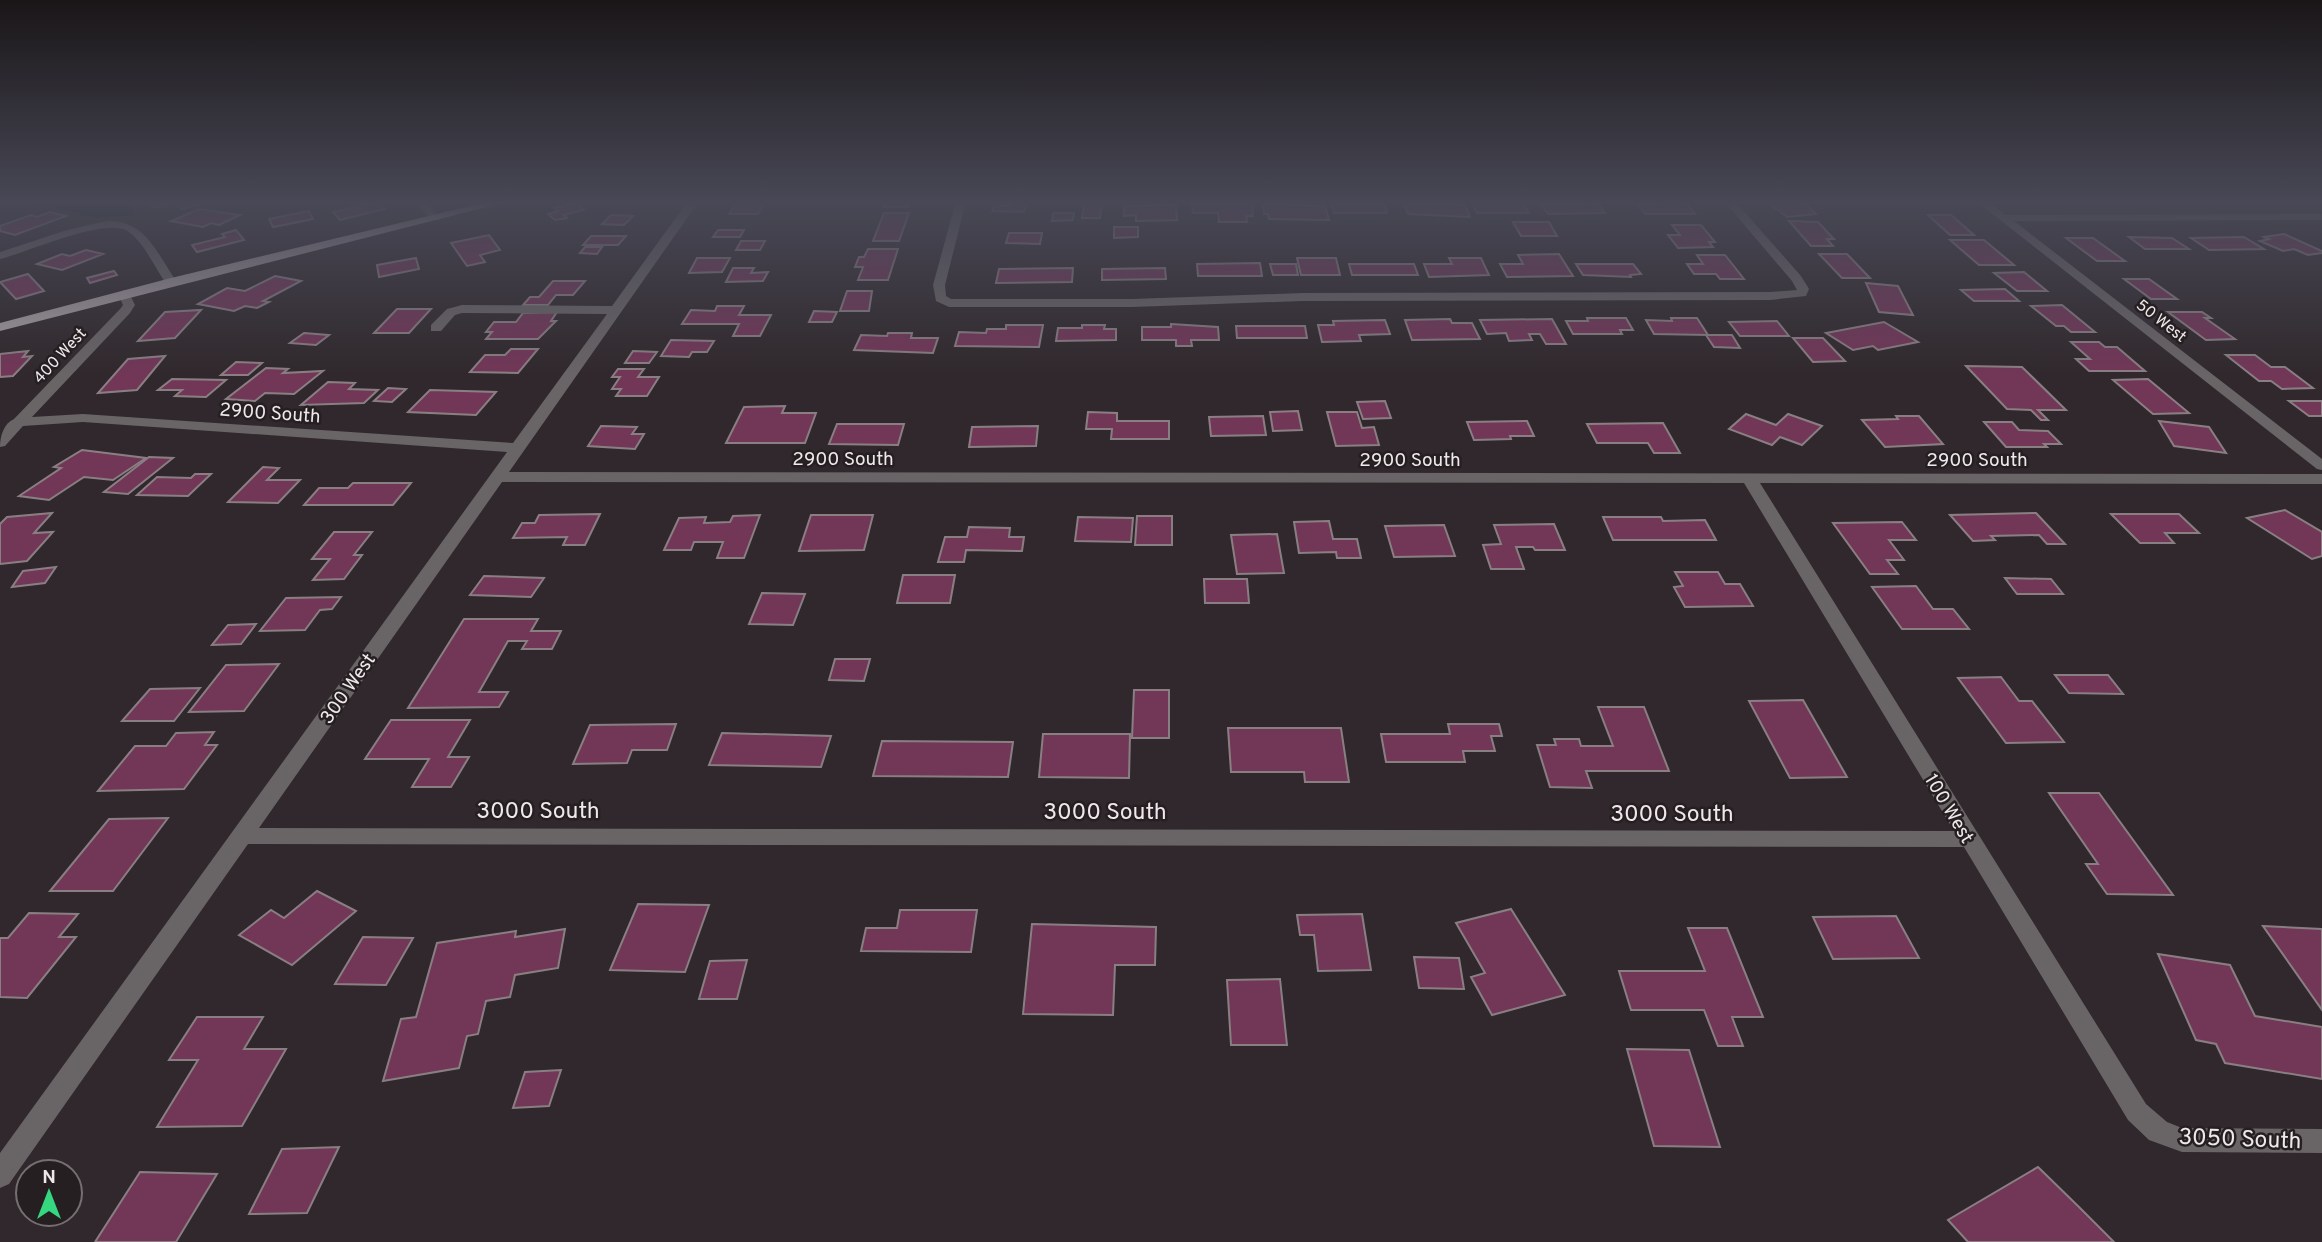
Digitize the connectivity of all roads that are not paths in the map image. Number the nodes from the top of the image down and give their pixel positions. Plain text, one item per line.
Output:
1 (154, 259) edge
2 (266, 259) edge
3 (653, 259) edge
4 (946, 259) edge
5 (1780, 259) edge
6 (2055, 259) edge
7 (171, 282) junction
8 (124, 294) junction
9 (616, 310) junction
10 (0, 327) edge
11 (436, 328) dead end
12 (19, 422) junction
13 (0, 428) edge
14 (0, 443) edge
15 (518, 448) junction
16 (2322, 467) edge
17 (498, 477) junction
18 (1749, 478) junction
19 (2322, 479) edge
20 (242, 836) junction
21 (1969, 839) junction
22 (2158, 1131) joint
23 (2322, 1141) edge
24 (0, 1175) edge

1 - 7 street
2 - 7 main road
3 - 9 street, 300 West
4 - 5 street
6 - 16 street, 50 West
7 - 8 main road
8 - 10 main road
8 - 12 street, 400 West
9 - 11 street
9 - 15 street, 300 West
12 - 13 street, 400 West
12 - 14 street
12 - 15 street, 2900 South
15 - 17 street, 300 West
17 - 18 street, 2900 South
17 - 20 street, 300 West
18 - 19 street, 2900 South
18 - 21 street, 100 West
20 - 21 street, 3000 South
20 - 24 street, 300 West
21 - 22 street, 100 West
22 - 23 street, 3050 South

